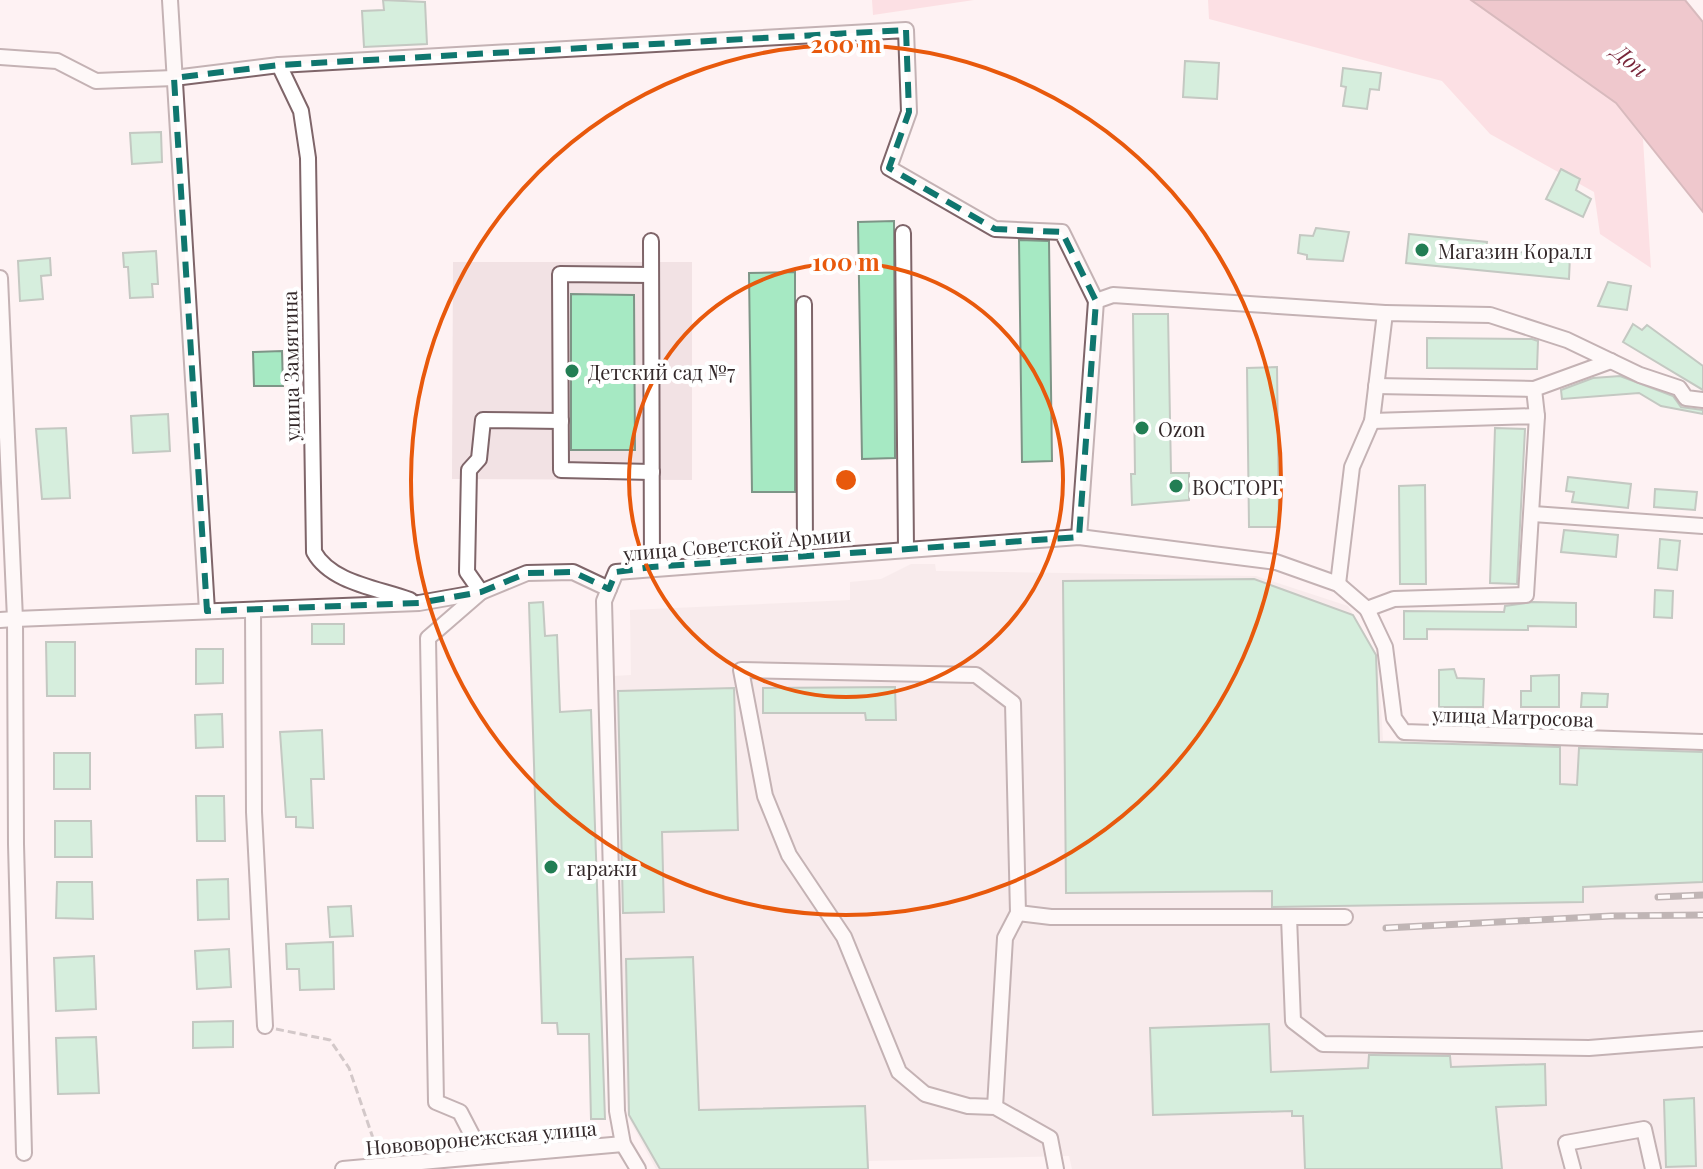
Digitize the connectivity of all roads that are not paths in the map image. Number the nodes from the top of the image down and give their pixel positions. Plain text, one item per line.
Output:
1 (170, 0) edge
2 (0, 57) edge
3 (279, 65) junction
4 (174, 78) junction
5 (903, 233) dead end
6 (651, 241) dead end
7 (651, 275) junction
8 (0, 278) edge
9 (1096, 301) junction
10 (804, 304) dead end
11 (1385, 313) junction
12 (1611, 361) junction
13 (1376, 386) junction
14 (1534, 389) junction
15 (1703, 400) edge
16 (1537, 416) junction
17 (561, 421) junction
18 (1372, 421) junction
19 (652, 472) junction
20 (1533, 514) junction
21 (1703, 526) edge
22 (1079, 537) junction
23 (906, 549) junction
24 (805, 556) junction
25 (652, 567) junction
26 (1338, 584) junction
27 (609, 589) junction
28 (481, 592) junction
29 (419, 603) junction
30 (1367, 609) junction
31 (253, 610) junction
32 (207, 611) junction
33 (8, 620) edge
34 (1703, 742) edge
35 (1018, 913) junction
36 (1289, 917) junction
37 (1345, 917) dead end
38 (265, 1026) road end
39 (1703, 1039) edge
40 (995, 1107) junction
41 (623, 1144) junction
42 (24, 1153) dead end
43 (475, 1157) junction
44 (343, 1169) edge
45 (638, 1169) edge
46 (1056, 1169) edge
47 (1573, 1169) edge
48 (1653, 1169) edge

1 - 4 street
2 - 4 street
3 - 4 street
3 - 9 street
3 - 29 street, улица Замятина
4 - 32 street
5 - 23 street
6 - 7 street
7 - 17 street
7 - 19 street
8 - 33 street
9 - 11 street
9 - 22 street
10 - 24 street
11 - 12 street
11 - 13 street
12 - 14 street
12 - 15 street
13 - 14 street
13 - 18 street
14 - 16 street
16 - 18 street
16 - 20 street
17 - 19 street
17 - 28 street
18 - 26 street
19 - 25 street
20 - 21 street
20 - 30 street
22 - 23 street, улица Советской Армии
22 - 26 street, улица Советской Армии
23 - 24 street, улица Советской Армии
24 - 25 street, улица Советской Армии
25 - 27 street, улица Советской Армии
26 - 30 street, улица Советской Армии
27 - 28 street, улица Замятина
27 - 41 street, улица Советской Армии
28 - 29 street, улица Замятина
28 - 43 street
29 - 31 street, улица Замятина
30 - 34 street, улица Матросова
31 - 32 street, улица Замятина
31 - 38 street
32 - 33 street, улица Замятина
33 - 42 street
35 - 36 street
35 - 40 street
35 - 40 street
36 - 37 street
36 - 39 street
40 - 46 street
41 - 43 street, Нововоронежская улица
41 - 45 street, улица Советской Армии
43 - 44 street, Нововоронежская улица
47 - 48 street

